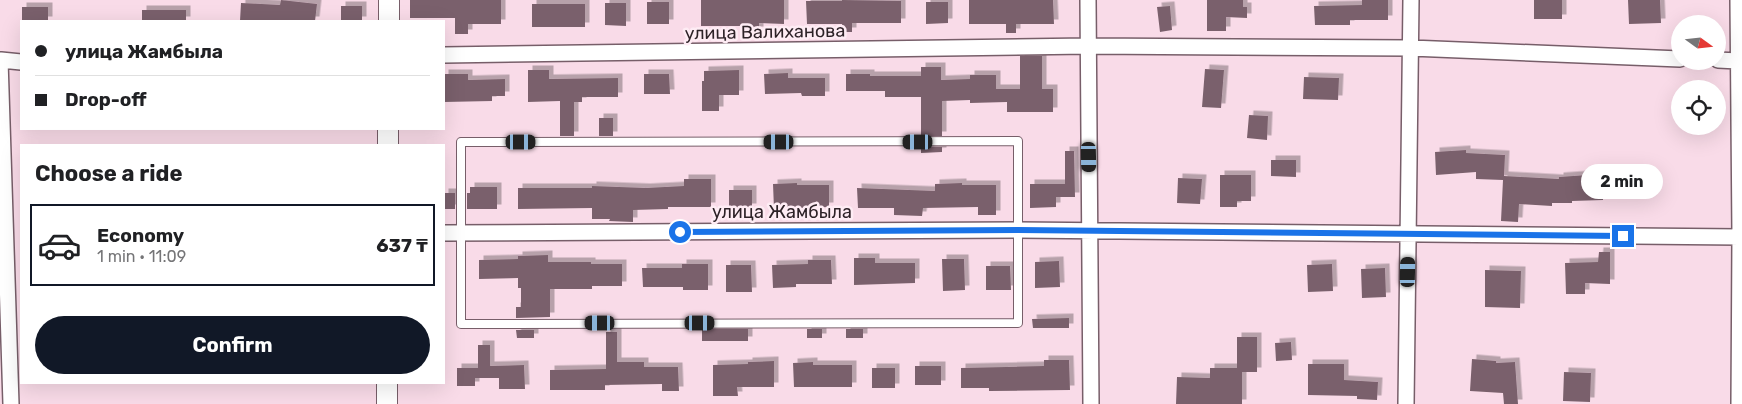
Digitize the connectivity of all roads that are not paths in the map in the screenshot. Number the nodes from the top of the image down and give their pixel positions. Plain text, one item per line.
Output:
1 (389, 0) edge
2 (1088, 0) edge
3 (1411, 0) edge
4 (1738, 0) edge
5 (389, 20) edge
6 (1088, 46) junction
7 (1410, 48) junction
8 (445, 55) edge
9 (1671, 59) edge
10 (0, 60) edge
11 (1726, 60) edge
12 (1738, 61) junction
13 (20, 62) edge
14 (388, 130) edge
15 (388, 144) edge
16 (1018, 230) junction
17 (1090, 231) junction
18 (445, 233) edge
19 (461, 233) junction
20 (1408, 234) junction
21 (1740, 237) junction
22 (387, 384) edge
23 (11, 404) edge
24 (387, 404) edge
25 (1092, 404) edge
26 (1406, 404) edge
27 (1739, 404) edge

1 - 5 main road
2 - 6 street
3 - 7 street
4 - 12 street
6 - 7 street, улица Валиханова
6 - 8 street, улица Валиханова
6 - 17 street
7 - 9 street, улица Валиханова
7 - 20 street
10 - 13 street
10 - 23 street
11 - 12 street
12 - 21 street
14 - 15 main road
16 - 17 street, улица Жамбыла
16 - 19 street, улица Жамбыла
16 - 19 lane
16 - 19 lane
17 - 20 street, улица Жамбыла
17 - 25 street
18 - 19 street, улица Жамбыла
20 - 21 street, улица Жамбыла
20 - 26 street
21 - 27 street
22 - 24 main road

